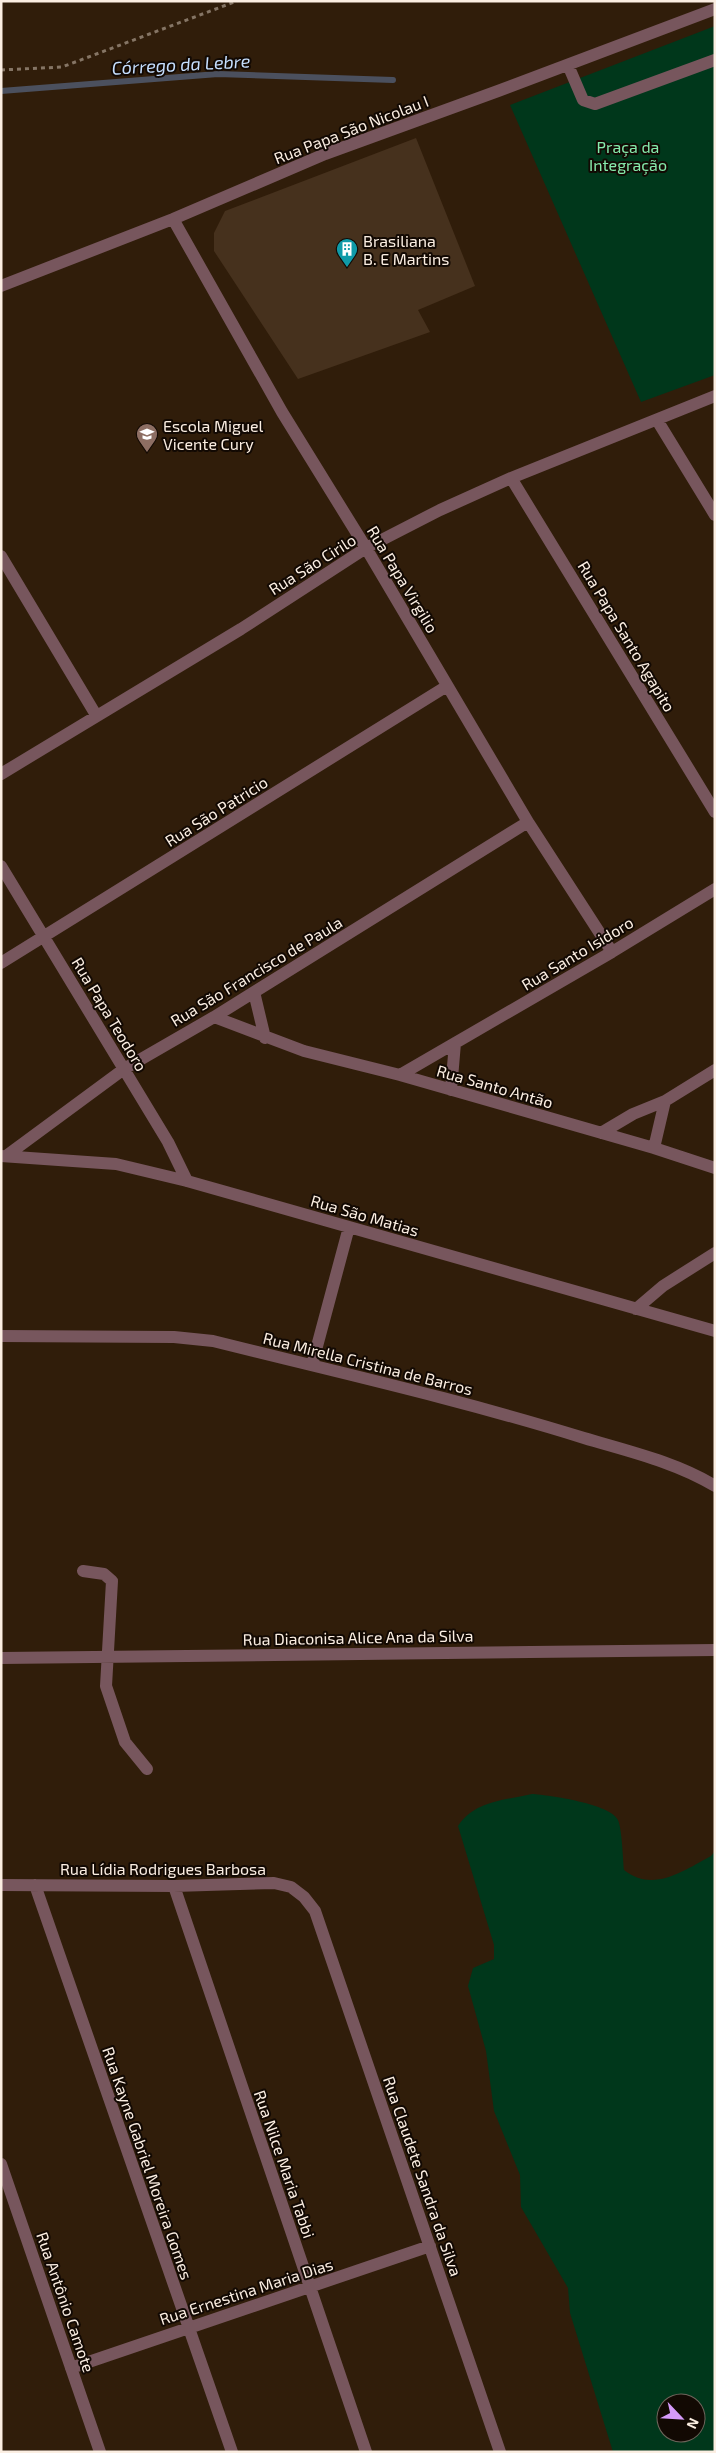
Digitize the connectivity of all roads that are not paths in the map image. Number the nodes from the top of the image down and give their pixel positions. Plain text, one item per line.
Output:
1 (715, 9) edge
2 (715, 60) edge
3 (568, 65) junction
4 (173, 218) junction
5 (1, 286) edge
6 (715, 396) edge
7 (657, 420) junction
8 (511, 478) junction
9 (715, 515) edge
10 (366, 548) junction
11 (1, 556) edge
12 (447, 686) junction
13 (96, 715) junction
14 (1, 774) edge
15 (715, 812) edge
16 (528, 822) junction
17 (1, 866) edge
18 (715, 889) edge
19 (45, 936) junction
20 (612, 952) junction
21 (1, 963) edge
22 (254, 992) junction
23 (214, 1017) junction
24 (265, 1038) junction
25 (455, 1043) junction
26 (124, 1069) junction
27 (715, 1070) edge
28 (400, 1075) junction
29 (451, 1090) junction
30 (665, 1101) junction
31 (601, 1133) junction
32 (654, 1148) junction
33 (4, 1156) edge
34 (715, 1168) edge
35 (187, 1181) junction
36 (350, 1228) junction
37 (715, 1253) edge
38 (636, 1309) junction
39 (715, 1331) edge
40 (1, 1336) edge
41 (312, 1365) junction
42 (715, 1486) edge
43 (83, 1571) dead end
44 (715, 1650) edge
45 (108, 1656) junction
46 (1, 1658) edge
47 (147, 1769) dead end
48 (1, 1884) edge
49 (35, 1885) junction
50 (174, 1886) junction
51 (315, 1910) joint
52 (1, 2164) edge
53 (430, 2246) junction
54 (310, 2287) junction
55 (188, 2327) junction
56 (72, 2368) junction
57 (100, 2452) edge
58 (232, 2452) edge
59 (366, 2452) edge
60 (500, 2452) edge

1 - 3 street, Rua Papa São Nicolau I
2 - 3 street
3 - 4 street, Rua Papa São Nicolau I
4 - 5 street, Rua Papa São Nicolau I
4 - 10 street, Rua Papa Virgilio
6 - 7 street, Rua São Cirilo
7 - 8 street, Rua São Cirilo
7 - 9 street
8 - 10 street, Rua São Cirilo
8 - 15 street, Rua Papa Santo Agapito
10 - 12 street, Rua Papa Virgilio
10 - 13 street, Rua São Cirilo
11 - 13 street
12 - 16 street, Rua Papa Virgilio
12 - 19 street, Rua São Patricio
13 - 14 street, Rua São Cirilo
16 - 20 street, Rua Papa Virgilio
16 - 22 street, Rua São Francisco de Paula
17 - 19 street, Rua Papa Teodoro
18 - 20 street, Rua Santo Isidoro
19 - 21 street, Rua São Patricio
19 - 26 street, Rua Papa Teodoro
20 - 25 street, Rua Santo Isidoro
22 - 23 street, Rua São Francisco de Paula
22 - 24 street
23 - 24 street, Rua Santo Antão
23 - 26 street, Rua São Francisco de Paula
24 - 28 street, Rua Santo Antão
25 - 28 street, Rua Santo Isidoro
25 - 29 street
26 - 33 street, Rua São Francisco de Paula
26 - 35 street, Rua Papa Teodoro
27 - 30 street
28 - 29 street, Rua Santo Antão
29 - 31 street, Rua Santo Antão
30 - 31 street
30 - 32 street
31 - 32 street, Rua Santo Antão
32 - 34 street, Rua Santo Antão
33 - 35 street, Rua São Matias
35 - 36 street, Rua São Matias
36 - 38 street, Rua São Matias
36 - 41 street
37 - 38 street
38 - 39 street, Rua São Matias
40 - 41 street, Rua Mirella Cristina de Barros
41 - 42 street, Rua Mirella Cristina de Barros
43 - 45 street
44 - 45 street, Rua Diaconisa Alice Ana da Silva
45 - 46 street, Rua Diaconisa Alice Ana da Silva
45 - 47 street
48 - 49 street, Rua Lídia Rodrigues Barbosa
49 - 50 street, Rua Lídia Rodrigues Barbosa
49 - 55 street, Rua Kayne Gabriel Moreira Gomes
50 - 51 street, Rua Lídia Rodrigues Barbosa
50 - 54 street, Rua Nilce Maria Tabbi
51 - 53 street, Rua Claudete Sandra da Silva
52 - 56 street, Rua Antônio Camote
53 - 54 street, Rua Ernestina Maria Dias
53 - 60 street, Rua Claudete Sandra da Silva
54 - 55 street, Rua Ernestina Maria Dias
54 - 59 street, Rua Nilce Maria Tabbi
55 - 56 street, Rua Ernestina Maria Dias
55 - 58 street, Rua Kayne Gabriel Moreira Gomes
56 - 57 street, Rua Antônio Camote

